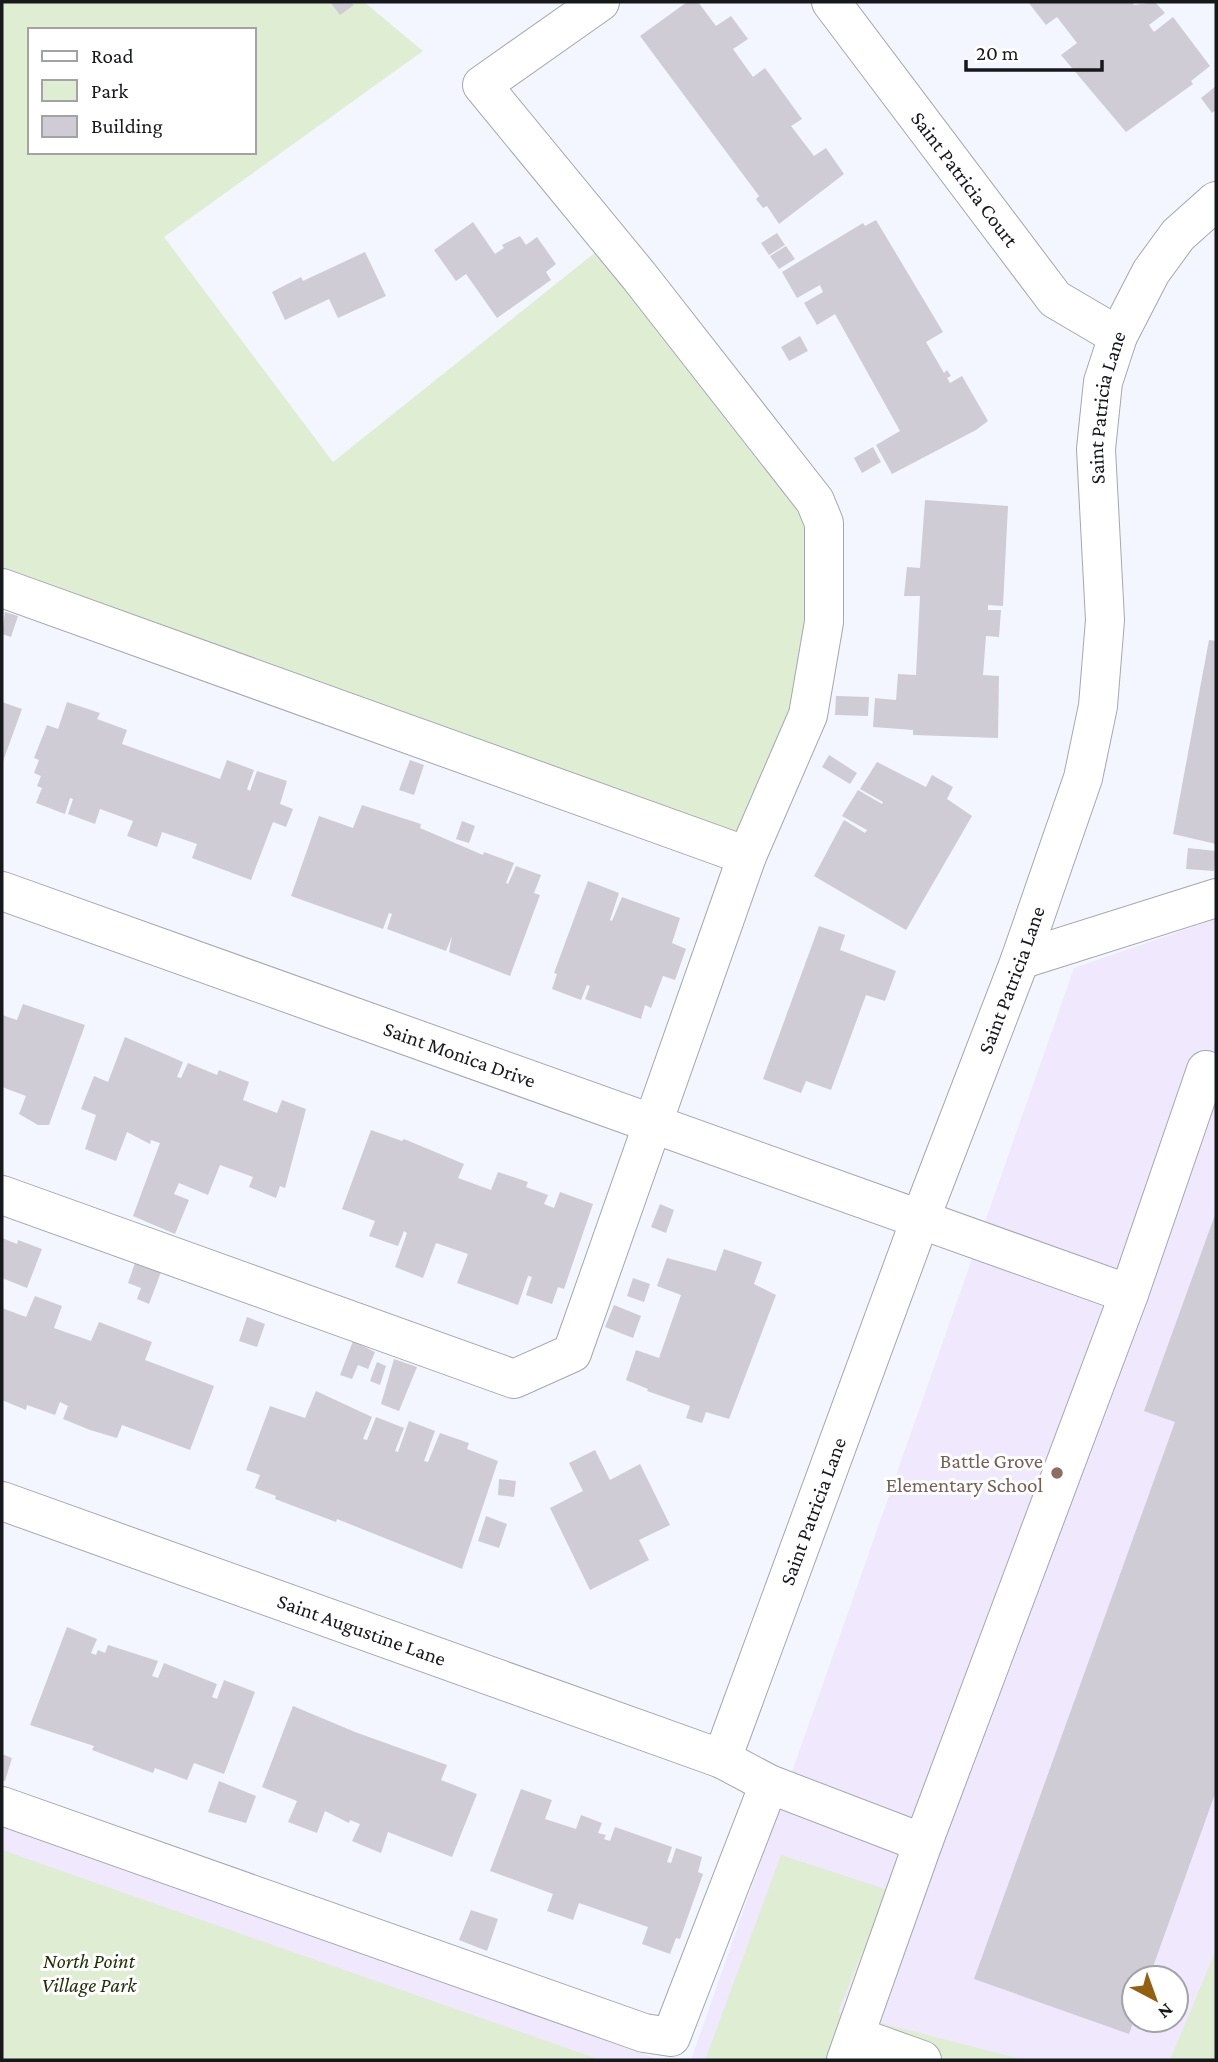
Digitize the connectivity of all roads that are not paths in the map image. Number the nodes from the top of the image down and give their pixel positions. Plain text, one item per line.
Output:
1 (600, 2) edge
2 (831, 2) edge
3 (1216, 201) edge
4 (1118, 336) junction
5 (2, 588) edge
6 (747, 856) junction
7 (2, 891) edge
8 (1216, 898) edge
9 (1020, 960) junction
10 (1216, 1074) edge
11 (653, 1126) junction
12 (2, 1195) edge
13 (920, 1220) junction
14 (1129, 1293) junction
15 (2, 1501) edge
16 (722, 1759) junction
17 (769, 1784) junction
18 (2, 1806) edge
19 (923, 1843) junction
20 (851, 2048) edge
21 (922, 2060) edge

1 - 6 street
2 - 4 street, Saint Patricia Court
3 - 4 street, Saint Patricia Lane
4 - 9 street, Saint Patricia Lane
5 - 6 street
6 - 11 street
7 - 11 street, Saint Monica Drive
8 - 9 street
9 - 13 street, Saint Patricia Lane
10 - 14 street
11 - 12 street
11 - 13 street, Saint Monica Drive
13 - 14 street, Saint Monica Drive
13 - 16 street, Saint Patricia Lane
14 - 19 street
15 - 16 street, Saint Augustine Lane
16 - 17 street, Saint Augustine Lane
17 - 18 street
17 - 19 street, Saint Augustine Lane
19 - 20 street
20 - 21 street

